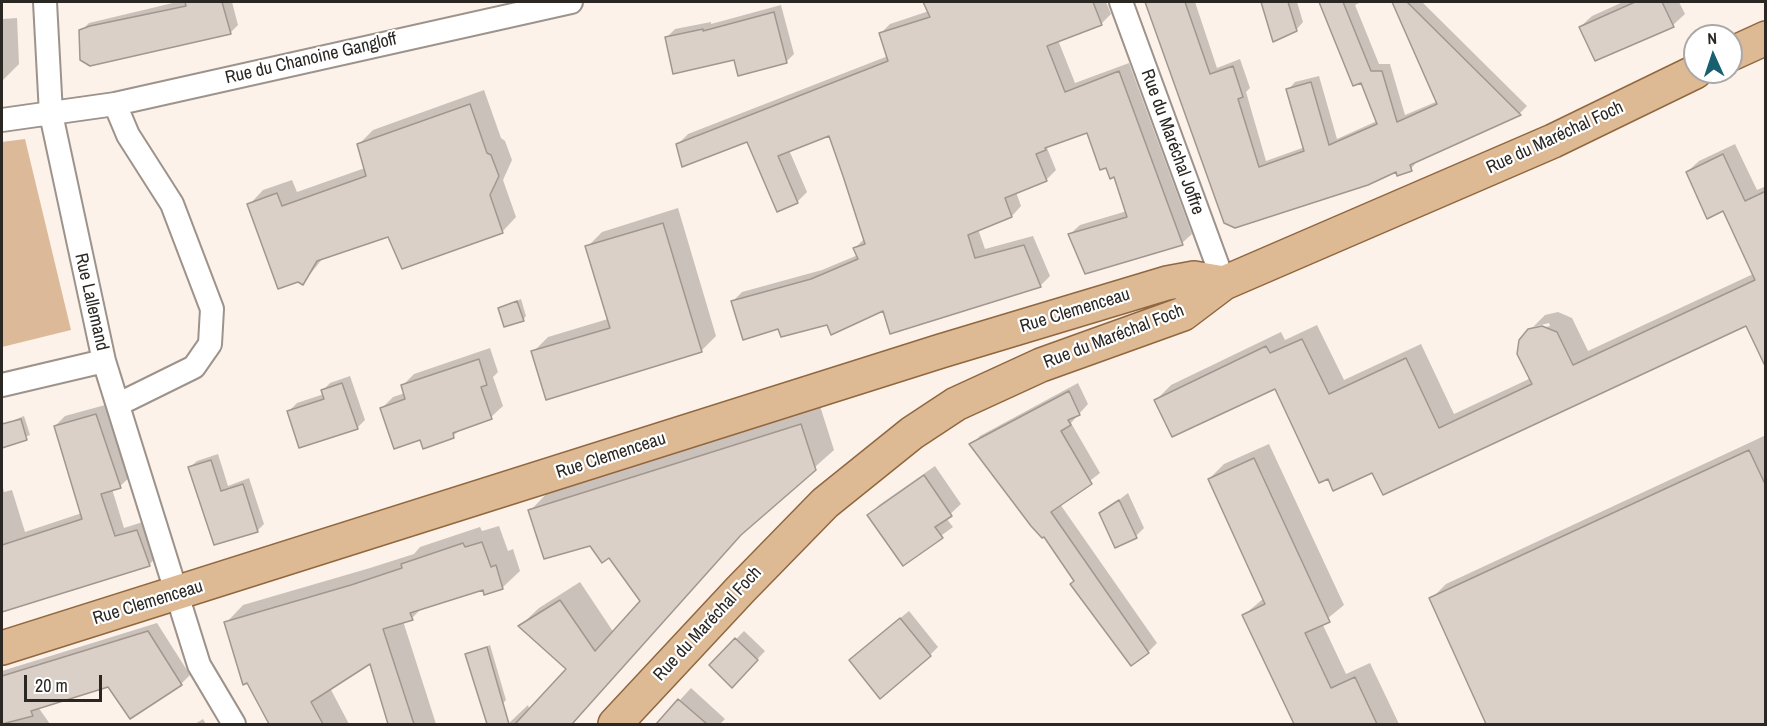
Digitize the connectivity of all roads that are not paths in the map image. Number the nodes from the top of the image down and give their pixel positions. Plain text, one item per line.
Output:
1 (45, 2) edge
2 (571, 2) edge
3 (1121, 2) edge
4 (1766, 38) edge
5 (1743, 49) edge
6 (1683, 78) edge
7 (116, 104) junction
8 (51, 114) junction
9 (2, 120) edge
10 (1224, 283) junction
11 (1026, 326) junction
12 (955, 347) junction
13 (104, 361) junction
14 (1041, 364) junction
15 (2, 386) edge
16 (981, 393) junction
17 (118, 404) junction
18 (177, 594) junction
19 (2, 648) edge
20 (234, 724) edge
21 (615, 724) edge

1 - 8 street, Rue Lallemand
2 - 7 street, Rue du Chanoine Gangloff
3 - 10 street, Rue du Maréchal Joffre
4 - 5 main road
6 - 10 main road, Rue du Maréchal Foch
7 - 8 street, Rue du Chanoine Gangloff
7 - 17 street
8 - 9 street, Rue du Chanoine Gangloff
8 - 13 street, Rue Lallemand
10 - 11 main road, Rue Clemenceau
10 - 14 main road, Rue du Maréchal Foch
11 - 12 main road, Rue Clemenceau
11 - 14 main road
12 - 16 main road
12 - 18 main road, Rue Clemenceau
13 - 15 street
13 - 17 street, Rue Lallemand
14 - 16 main road, Rue du Maréchal Foch
16 - 21 main road, Rue du Maréchal Foch
17 - 18 street, Rue Lallemand
18 - 19 main road, Rue Clemenceau
18 - 20 street, Rue Lallemand

